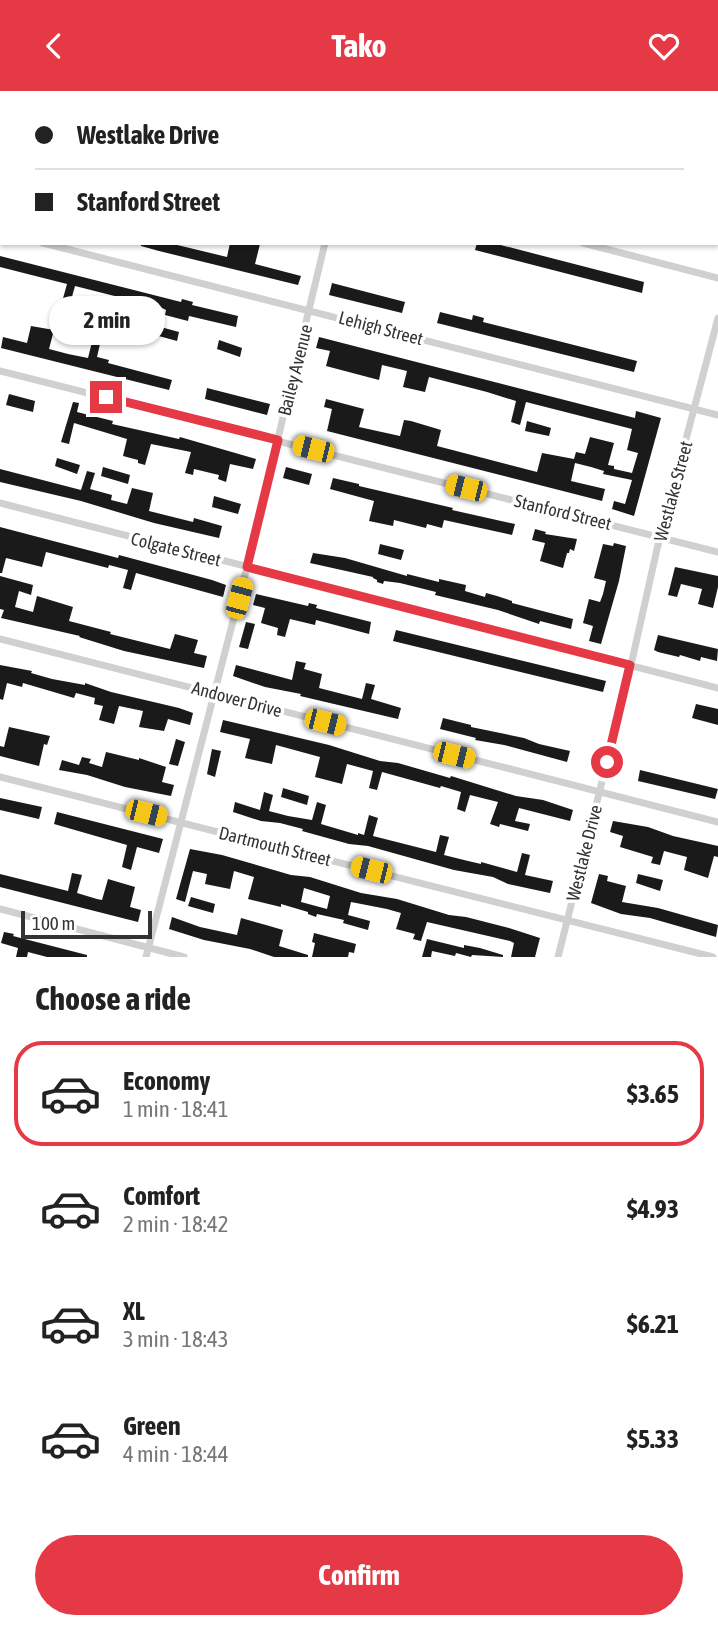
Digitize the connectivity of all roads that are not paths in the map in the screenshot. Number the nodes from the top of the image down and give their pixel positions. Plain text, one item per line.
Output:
1 (51, 245) edge
2 (324, 245) edge
3 (591, 245) edge
4 (718, 278) edge
5 (310, 310) junction
6 (718, 318) edge
7 (0, 371) edge
8 (695, 409) junction
9 (718, 415) edge
10 (278, 440) junction
11 (0, 503) edge
12 (661, 537) junction
13 (718, 552) edge
14 (247, 567) junction
15 (0, 639) edge
16 (630, 665) junction
17 (718, 688) edge
18 (214, 694) junction
19 (0, 777) edge
20 (599, 792) junction
21 (182, 822) junction
22 (718, 822) edge
23 (0, 909) edge
24 (567, 920) junction
25 (149, 948) junction
26 (146, 957) edge
27 (184, 957) edge
28 (558, 957) edge
29 (713, 957) edge

1 - 5 street, Lehigh Street
2 - 5 street, Bailey Avenue
3 - 4 street
5 - 8 street, Lehigh Street
5 - 10 street, Bailey Avenue
6 - 8 street, Westlake Street
7 - 10 street, Stanford Street
8 - 9 street, Lehigh Street
8 - 12 street, Westlake Street
10 - 12 street, Stanford Street
10 - 14 street, Bailey Avenue
11 - 14 street, Colgate Street
12 - 13 street, Stanford Street
12 - 16 street, Westlake Street
14 - 16 street, Colgate Street
14 - 18 street, Bailey Avenue
15 - 18 street, Andover Drive
16 - 17 street, Colgate Street
16 - 20 street, Westlake Drive
18 - 20 street, Andover Drive
18 - 21 street, Bailey Avenue
19 - 21 street, Dartmouth Street
20 - 22 street, Andover Drive
20 - 24 street, Westlake Drive
21 - 24 street, Dartmouth Street
21 - 25 street, Bailey Avenue
23 - 25 street
24 - 28 street, Westlake Drive
24 - 29 street, Dartmouth Street
25 - 26 street, Bailey Avenue
25 - 27 street

